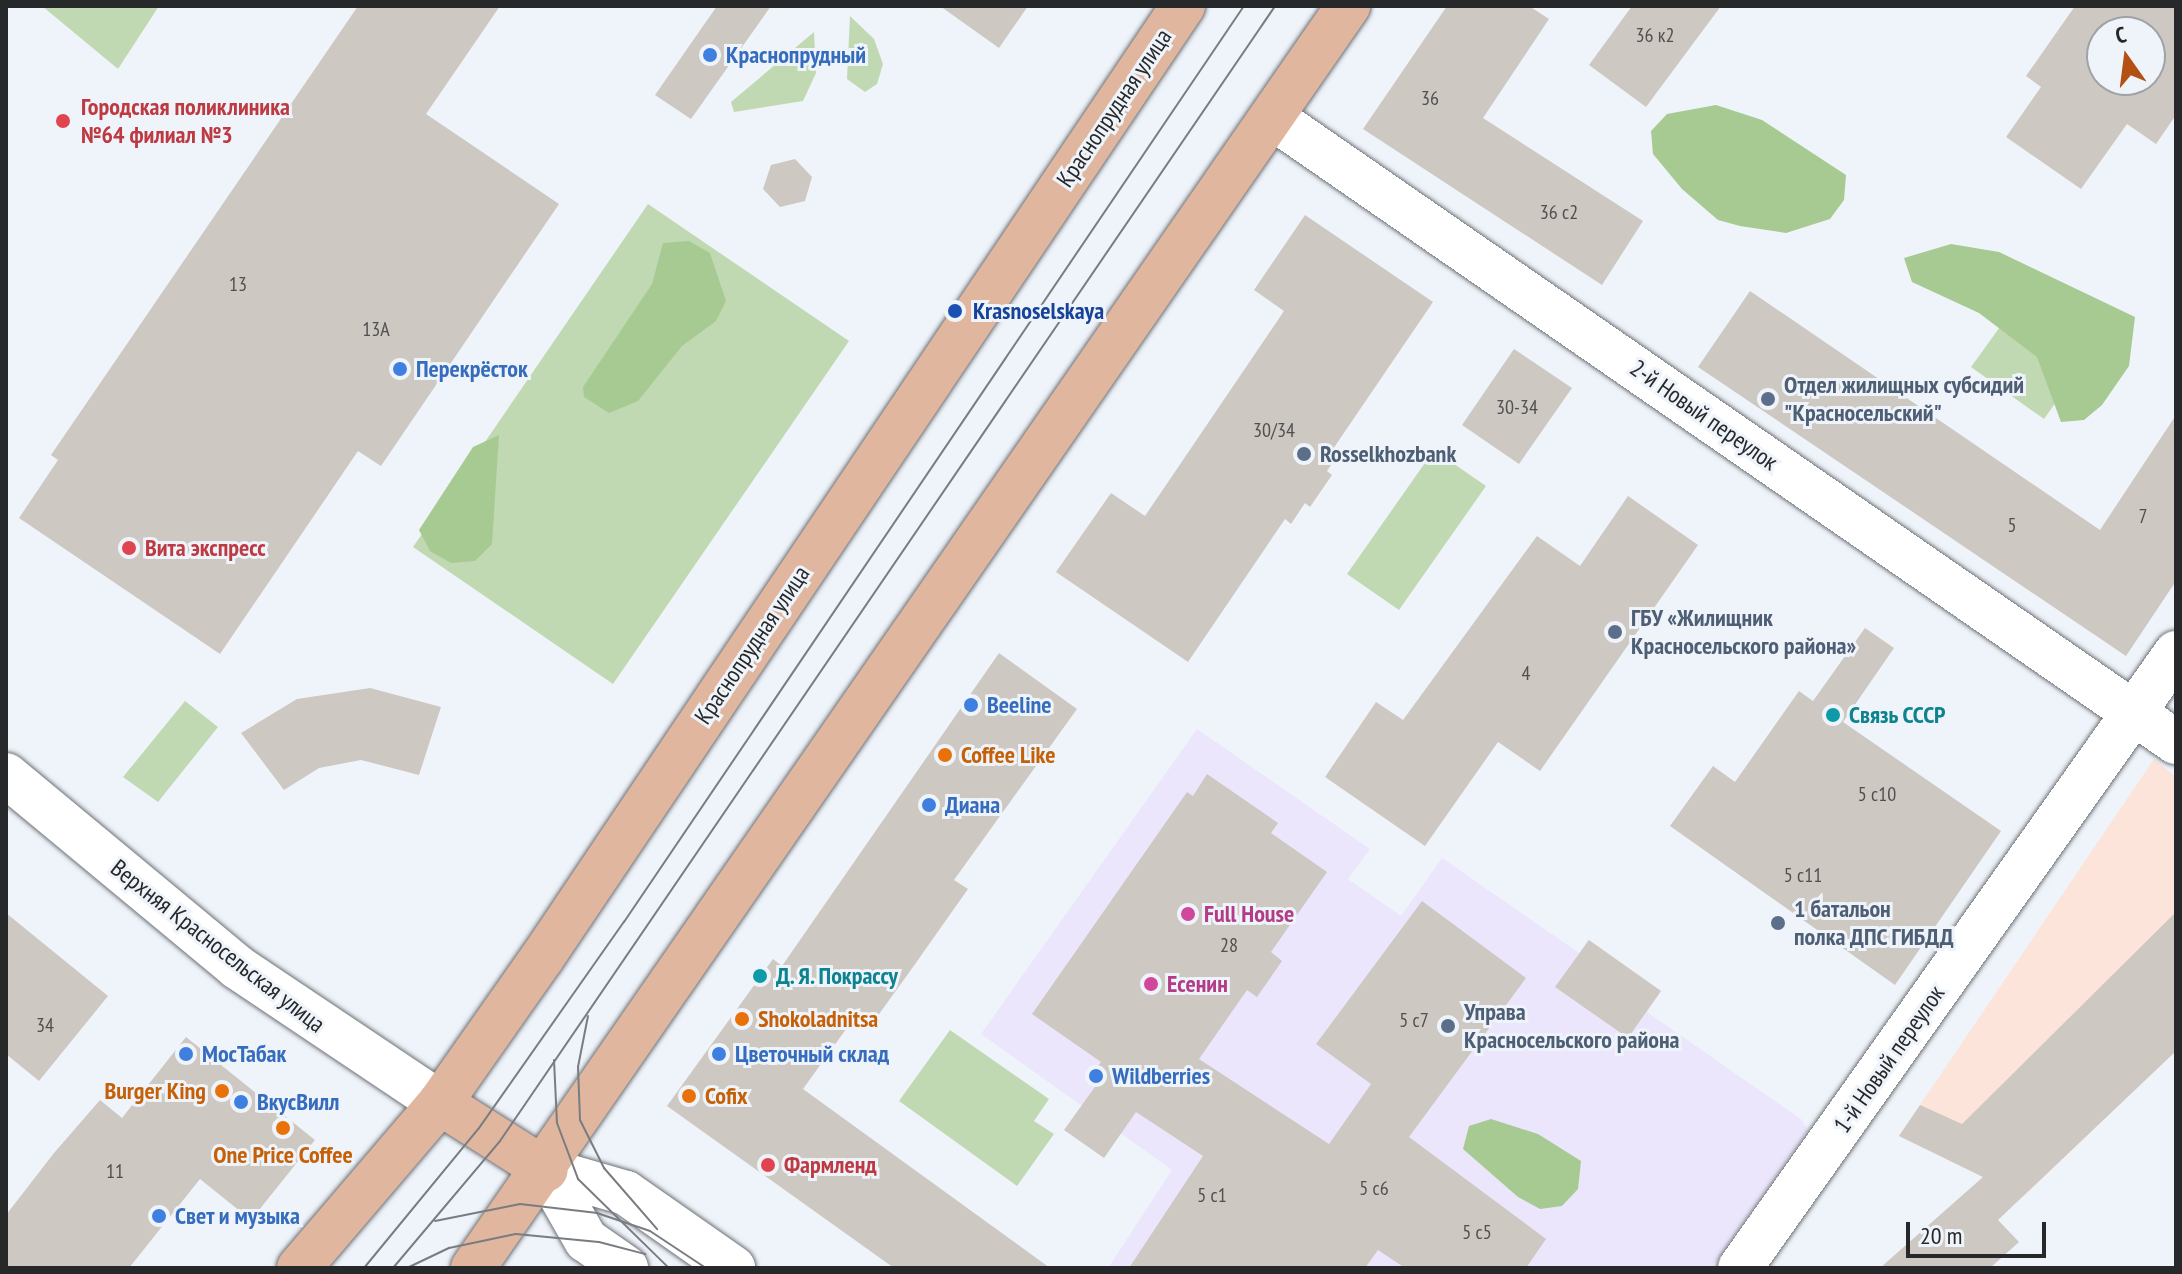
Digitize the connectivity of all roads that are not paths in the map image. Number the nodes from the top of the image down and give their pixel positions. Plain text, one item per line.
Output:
1 (1183, 6) edge
2 (1348, 6) edge
3 (1273, 118) junction
4 (2176, 653) edge
5 (2136, 712) junction
6 (2176, 742) edge
7 (6, 775) edge
8 (440, 1103) junction
9 (546, 1170) junction
10 (299, 1268) edge
11 (473, 1268) edge
12 (626, 1268) edge
13 (733, 1268) edge
14 (1740, 1268) edge

1 - 8 main road, Краснопрудная улица
2 - 3 main road
3 - 5 street, 2-й Новый переулок
3 - 9 main road
4 - 5 street, 1-й Новый переулок
5 - 6 street, 2-й Новый переулок
5 - 14 street, 1-й Новый переулок
7 - 8 street, Верхняя Красносельская улица
8 - 9 main road
8 - 10 main road, Краснопрудная улица
9 - 11 main road
9 - 12 street
9 - 13 street

